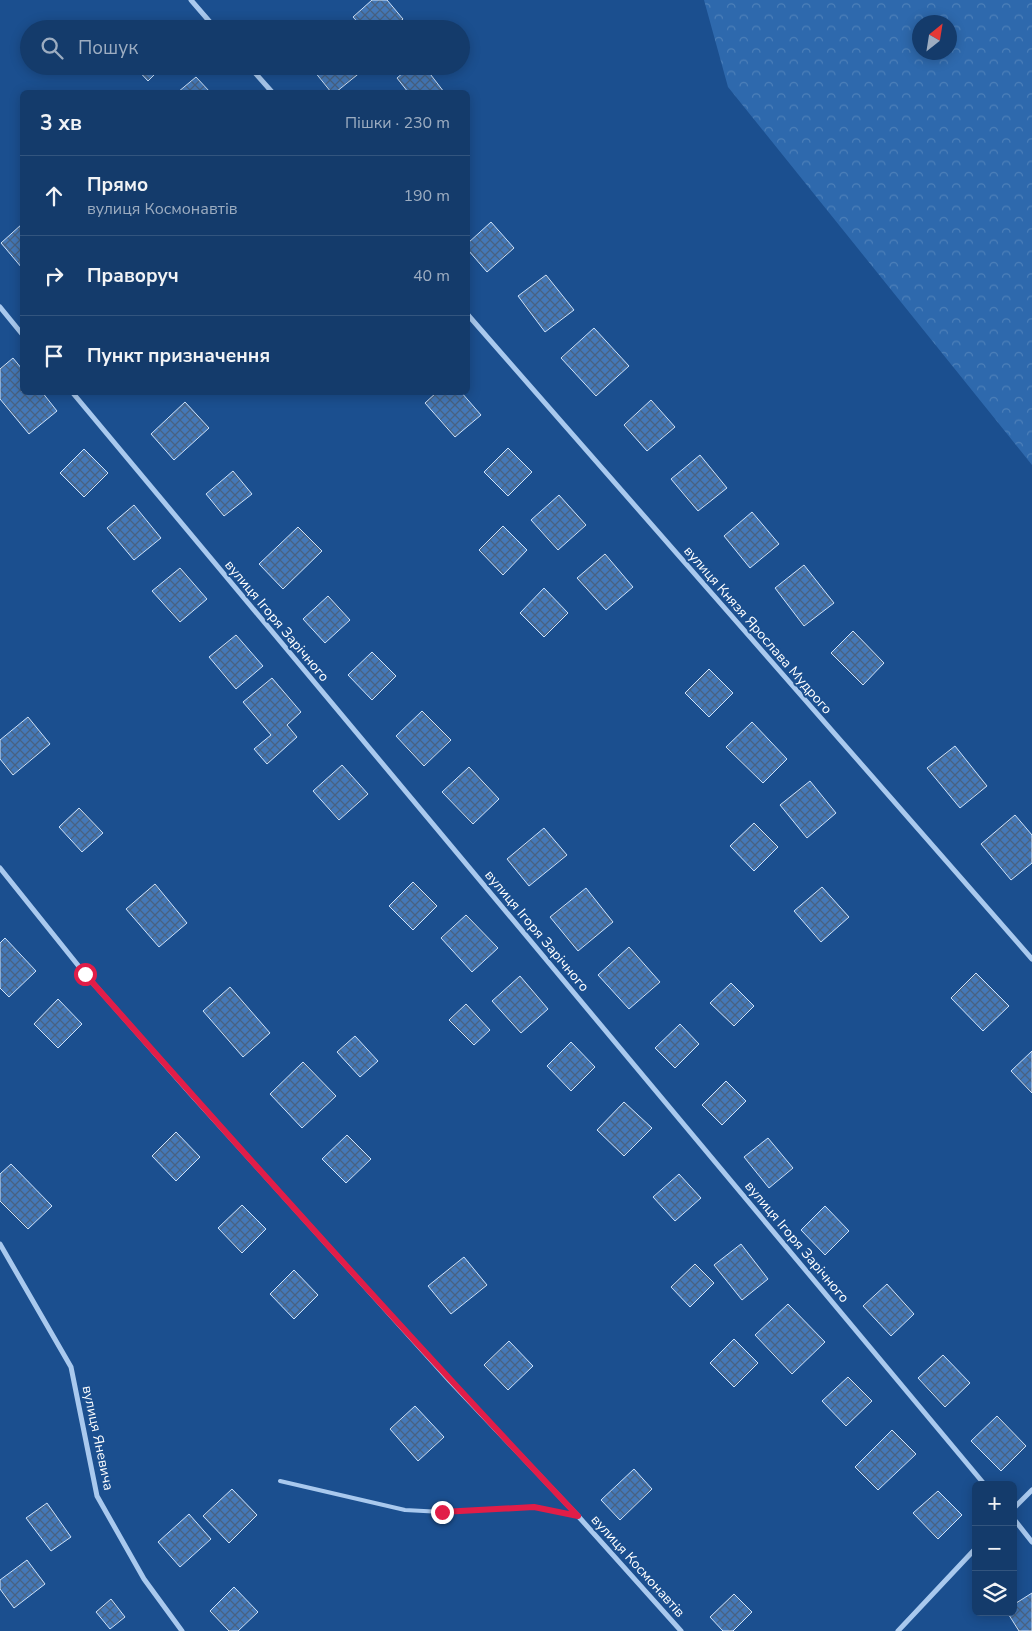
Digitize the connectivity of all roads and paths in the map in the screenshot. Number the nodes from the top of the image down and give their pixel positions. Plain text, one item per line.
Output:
1 (191, 0) edge
2 (208, 20) edge
3 (257, 75) edge
4 (270, 90) edge
5 (0, 307) edge
6 (470, 317) edge
7 (20, 332) edge
8 (75, 395) edge
9 (0, 868) edge
10 (1032, 960) edge
11 (0, 1244) edge
12 (280, 1481) dead end
13 (982, 1481) edge
14 (1032, 1490) edge
15 (1017, 1505) edge
16 (578, 1516) junction
17 (1017, 1523) edge
18 (1032, 1542) edge
19 (972, 1552) edge
20 (182, 1631) edge
21 (681, 1631) edge
22 (898, 1631) edge

1 - 2 street
3 - 4 street
5 - 7 street
6 - 10 street, вулиця Князя Ярослава Мудрого
8 - 13 street, вулиця Ігоря Зарічного
9 - 16 street, вулиця Космонавтів
11 - 20 street, вулиця Яневича
12 - 16 lane
14 - 15 street
16 - 21 street, вулиця Космонавтів
17 - 18 street
19 - 22 street

